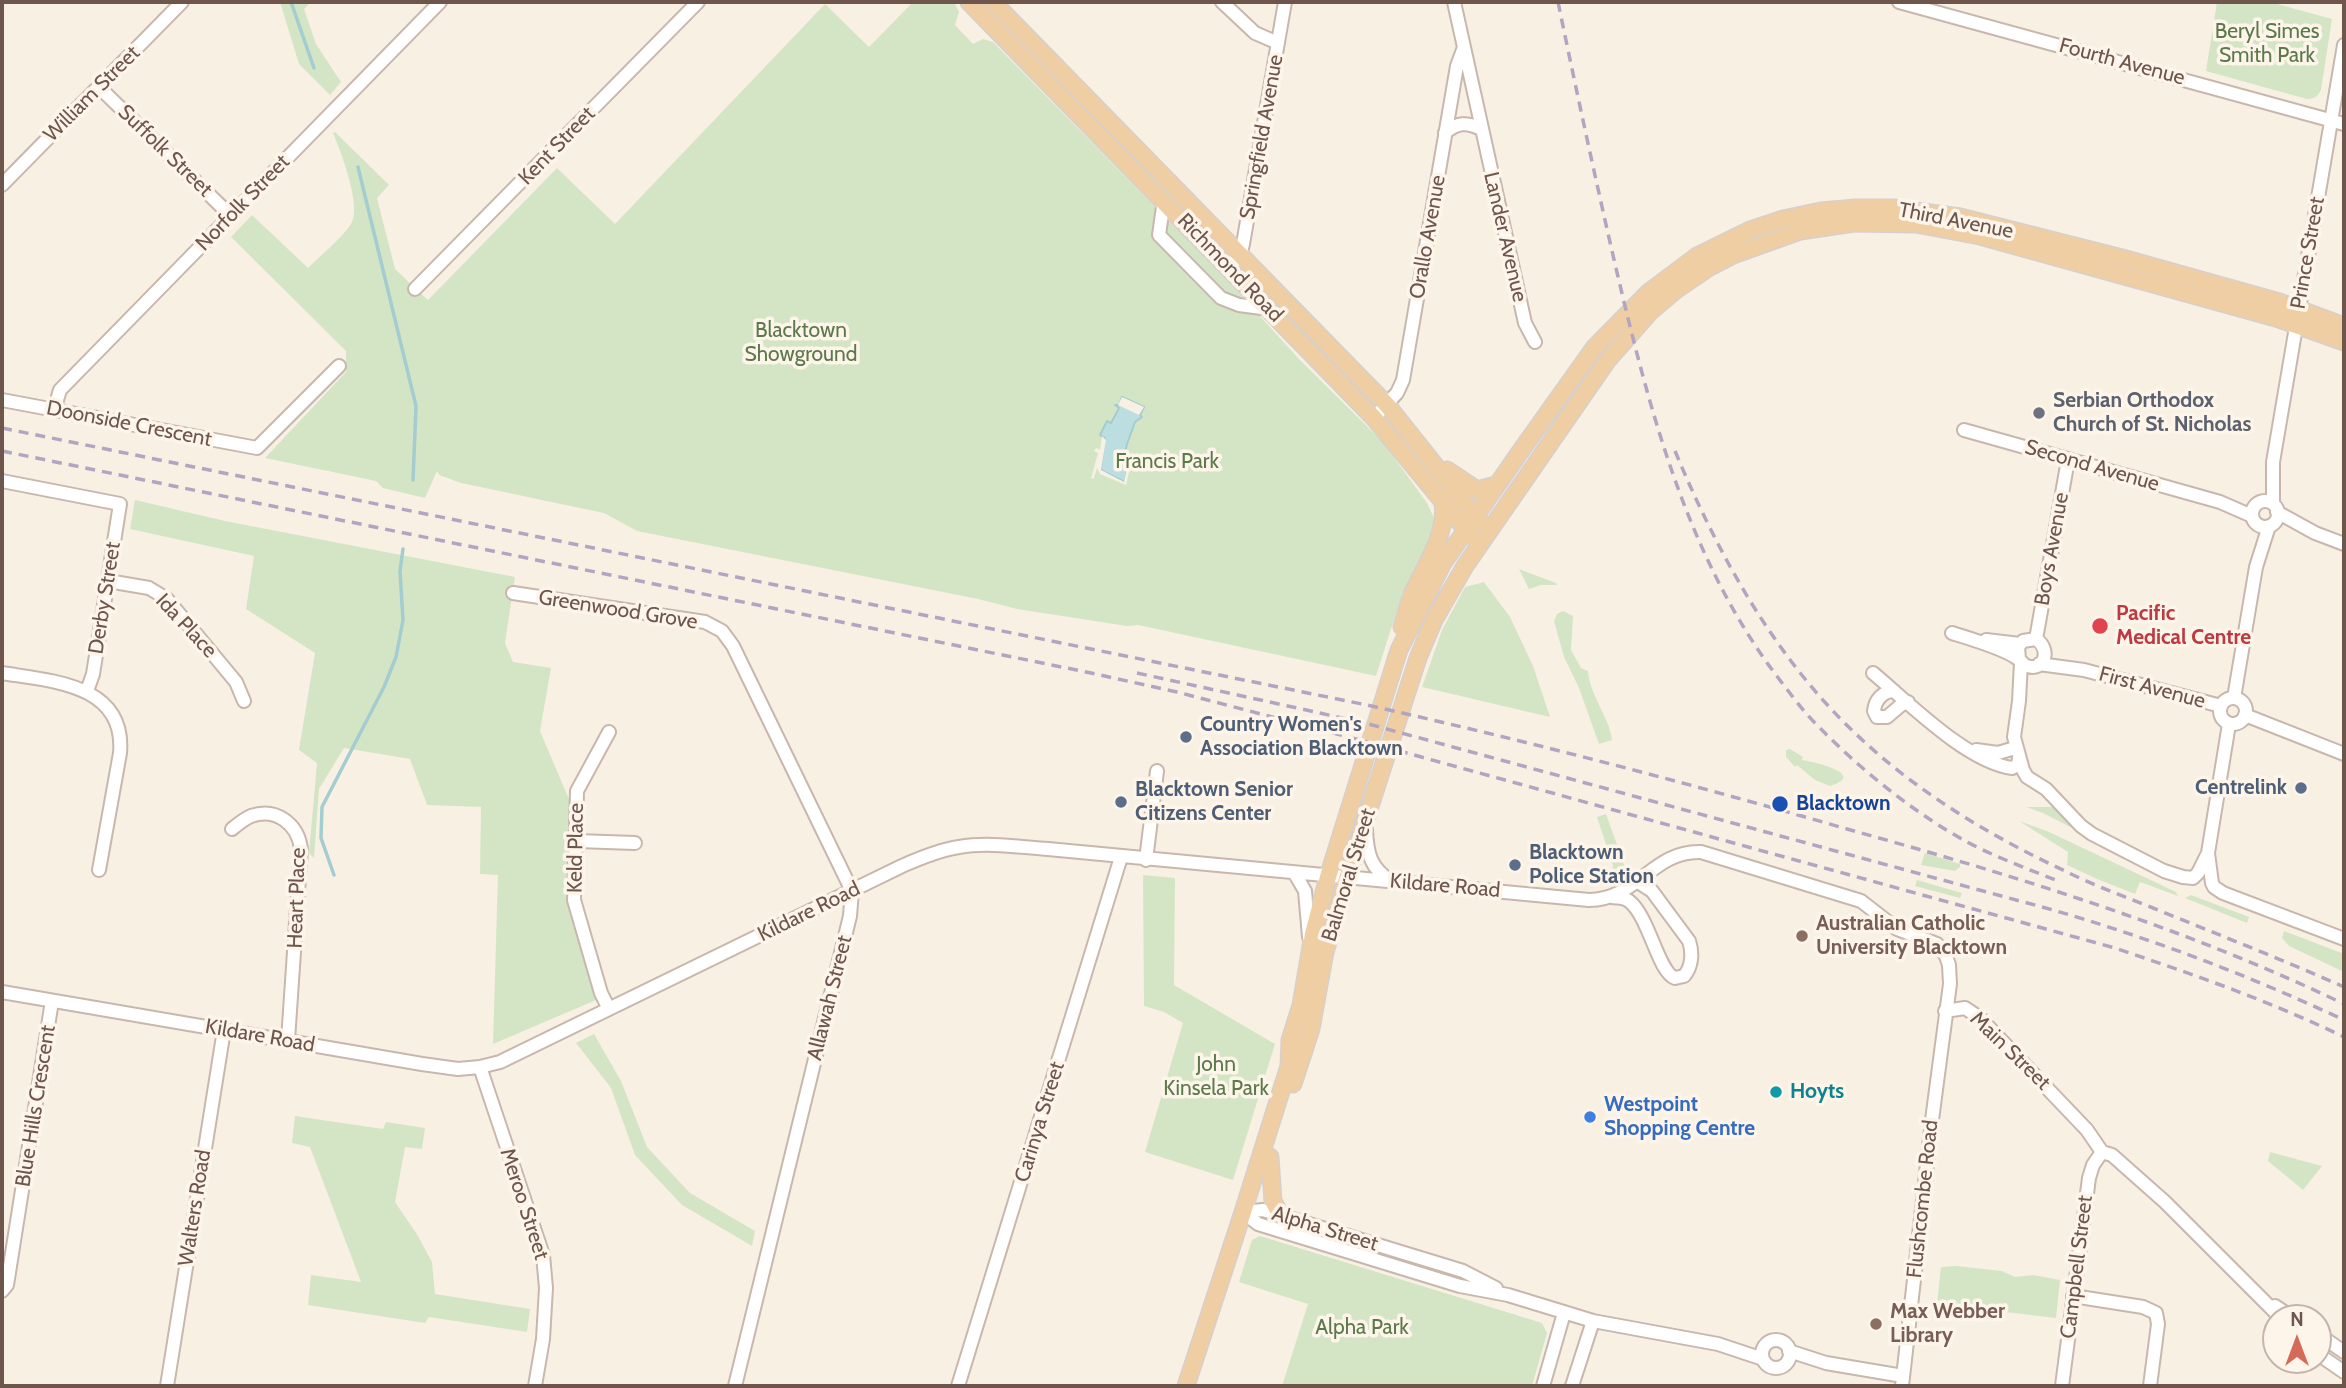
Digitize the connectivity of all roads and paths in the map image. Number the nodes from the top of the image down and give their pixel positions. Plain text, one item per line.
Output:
1 (181, 2) edge
2 (440, 2) edge
3 (698, 2) edge
4 (969, 2) edge
5 (993, 2) edge
6 (1222, 2) edge
7 (1285, 2) edge
8 (1454, 2) edge
9 (1899, 2) edge
10 (1278, 43) junction
11 (2344, 45) edge
12 (1464, 47) junction
13 (99, 87) junction
14 (2331, 120) junction
15 (2344, 124) edge
16 (1481, 129) junction
17 (1445, 133) junction
18 (2, 185) edge
19 (1164, 200) junction
20 (231, 216) junction
21 (1234, 261) junction
22 (415, 289) dead end
23 (1270, 309) junction
24 (2298, 316) junction
25 (2344, 327) edge
26 (1535, 342) dead end
27 (2344, 342) edge
28 (339, 366) dead end
29 (2, 400) edge
30 (1387, 405) junction
31 (54, 410) junction
32 (1374, 418) junction
33 (1964, 430) dead end
34 (1424, 450) junction
35 (2068, 460) junction
36 (2, 481) edge
37 (1496, 485) junction
38 (1443, 503) junction
39 (2264, 514) junction
40 (1471, 522) junction
41 (1488, 532) junction
42 (2344, 544) edge
43 (1479, 546) junction
44 (108, 581) junction
45 (513, 593) dead end
46 (1952, 633) dead end
47 (1972, 639) junction
48 (2036, 639) junction
49 (2020, 643) junction
50 (1399, 650) junction
51 (2045, 650) junction
52 (2028, 663) junction
53 (2084, 670) junction
54 (2, 673) edge
55 (1873, 673) dead end
56 (86, 691) junction
57 (1894, 691) junction
58 (2234, 698) junction
59 (244, 701) dead end
60 (1908, 702) junction
61 (2221, 706) junction
62 (2245, 715) junction
63 (2229, 724) junction
64 (609, 732) dead end
65 (2017, 753) junction
66 (2344, 754) edge
67 (1157, 771) dead end
68 (1366, 818) junction
69 (232, 829) dead end
70 (577, 841) junction
71 (635, 844) dead end
72 (2208, 853) junction
73 (1121, 857) junction
74 (1146, 860) junction
75 (99, 870) dead end
76 (1294, 874) junction
77 (1328, 877) junction
78 (1348, 877) junction
79 (1393, 882) junction
80 (1638, 882) junction
81 (852, 891) junction
82 (1612, 897) junction
83 (2344, 939) edge
84 (1310, 948) junction
85 (2, 992) edge
86 (52, 1001) junction
87 (609, 1009) junction
88 (1945, 1011) junction
89 (224, 1030) junction
90 (288, 1040) junction
91 (480, 1067) junction
92 (2102, 1152) junction
93 (1270, 1157) junction
94 (1243, 1212) junction
95 (1281, 1216) junction
96 (2, 1291) edge
97 (1508, 1295) junction
98 (2073, 1296) junction
99 (2263, 1298) junction
100 (2268, 1304) edge
101 (2272, 1304) edge
102 (1564, 1313) junction
103 (1593, 1321) junction
104 (1718, 1344) junction
105 (1765, 1346) junction
106 (1790, 1351) junction
107 (1763, 1359) junction
108 (1826, 1363) junction
109 (1783, 1366) junction
110 (1902, 1381) edge
111 (167, 1386) edge
112 (535, 1386) edge
113 (735, 1386) edge
114 (958, 1386) edge
115 (1186, 1386) edge
116 (1543, 1386) edge
117 (1572, 1386) edge
118 (2062, 1386) edge
119 (2150, 1386) edge

1 - 13 street, William Street
2 - 20 street, Norfolk Street
3 - 22 street, Kent Street
4 - 19 main road, Richmond Road
5 - 21 main road, Richmond Road
6 - 10 street
7 - 10 street, Springfield Avenue
8 - 12 street, Lander Avenue
9 - 14 street, Fourth Avenue
10 - 21 street, Springfield Avenue
11 - 14 street, Prince Street
12 - 16 street, Lander Avenue
12 - 17 street, Orallo Avenue
13 - 18 street, William Street
13 - 20 street, Suffolk Street
14 - 15 street, Fourth Avenue
14 - 24 street, Prince Street
16 - 17 street
16 - 26 street, Lander Avenue
17 - 30 street, Orallo Avenue
19 - 21 main road, Richmond Road
19 - 23 street
20 - 31 street, Norfolk Street
21 - 23 main road, Richmond Road
21 - 30 main road, Richmond Road
23 - 32 main road, Richmond Road
24 - 25 main road, Third Avenue
24 - 27 main road, Third Avenue
24 - 37 main road, Third Avenue
24 - 39 street, Prince Street
24 - 41 main road, Third Avenue
28 - 31 street, Doonside Crescent
29 - 31 street, Doonside Crescent
30 - 32 street, Orallo Avenue
30 - 34 main road, Richmond Road
32 - 38 main road, Richmond Road
33 - 35 street, Second Avenue
34 - 37 main road
34 - 40 main road, Richmond Road
35 - 39 street, Second Avenue
35 - 48 street, Boys Avenue
36 - 44 street, Derby Street
37 - 40 main road, Third Avenue
38 - 40 main road, Richmond Road
38 - 50 main road
39 - 42 street, Second Avenue
39 - 58 street, Prince Street
40 - 41 main road, Richmond Road
40 - 43 main road, Richmond Road
40 - 50 main road, Balmoral Street
41 - 43 main road, Third Avenue
43 - 68 main road, Balmoral Street
44 - 56 street, Derby Street
44 - 59 street, Ida Place
45 - 81 street, Greenwood Grove
46 - 47 street, First Avenue
47 - 49 street, First Avenue
47 - 52 street, First Avenue
48 - 49 street
48 - 51 street
49 - 52 street
50 - 77 main road, Balmoral Street
51 - 52 street
51 - 53 street, First Avenue
52 - 53 street, First Avenue
52 - 65 street
53 - 61 street, First Avenue
54 - 56 street
55 - 57 street
56 - 75 street
57 - 60 street
57 - 60 street
58 - 61 street
58 - 62 street
60 - 65 street
61 - 63 street
62 - 63 street
62 - 66 street
63 - 72 street
64 - 70 street, Keld Place
65 - 72 street
67 - 74 street
68 - 78 main road, Balmoral Street
68 - 79 street
69 - 90 street, Heart Place
70 - 71 street
70 - 87 street, Keld Place
72 - 83 street
73 - 74 street, Kildare Road
73 - 81 street, Kildare Road
73 - 114 street, Carinya Street
74 - 76 street, Kildare Road
76 - 77 street, Kildare Road
76 - 84 street
77 - 78 street, Kildare Road
77 - 84 main road, Balmoral Street
78 - 79 street, Kildare Road
78 - 93 main road, Balmoral Street
79 - 82 street, Kildare Road
80 - 82 street, Kildare Road
80 - 82 street
80 - 88 street, Main Street
81 - 87 street, Kildare Road
81 - 113 street, Allawah Street
84 - 94 main road, Balmoral Street
85 - 86 street, Kildare Road
86 - 89 street, Kildare Road
86 - 96 street, Blue Hills Crescent
87 - 91 street, Kildare Road
88 - 92 street, Main Street
88 - 110 street, Flushcombe Road
89 - 90 street, Kildare Road
89 - 111 street, Walters Road
90 - 91 street, Kildare Road
91 - 112 street, Meroo Street
92 - 98 street, Campbell Street
92 - 99 street, Main Street
93 - 94 main road, Balmoral Street
93 - 95 main road
94 - 95 street, Alpha Street
94 - 97 street, Alpha Street
94 - 115 main road, Balmoral Street
95 - 97 street, Alpha Street
97 - 102 street, Alpha Street
98 - 118 street, Campbell Street
98 - 119 street
99 - 100 street, Main Street
99 - 101 street, Main Street
102 - 103 street, Alpha Street
102 - 116 street
103 - 104 street, Alpha Street
103 - 117 street
104 - 105 street, Alpha Street
104 - 107 street, Alpha Street
105 - 106 street
105 - 107 street
106 - 108 street
106 - 109 street
107 - 109 street
108 - 109 street
108 - 110 street

